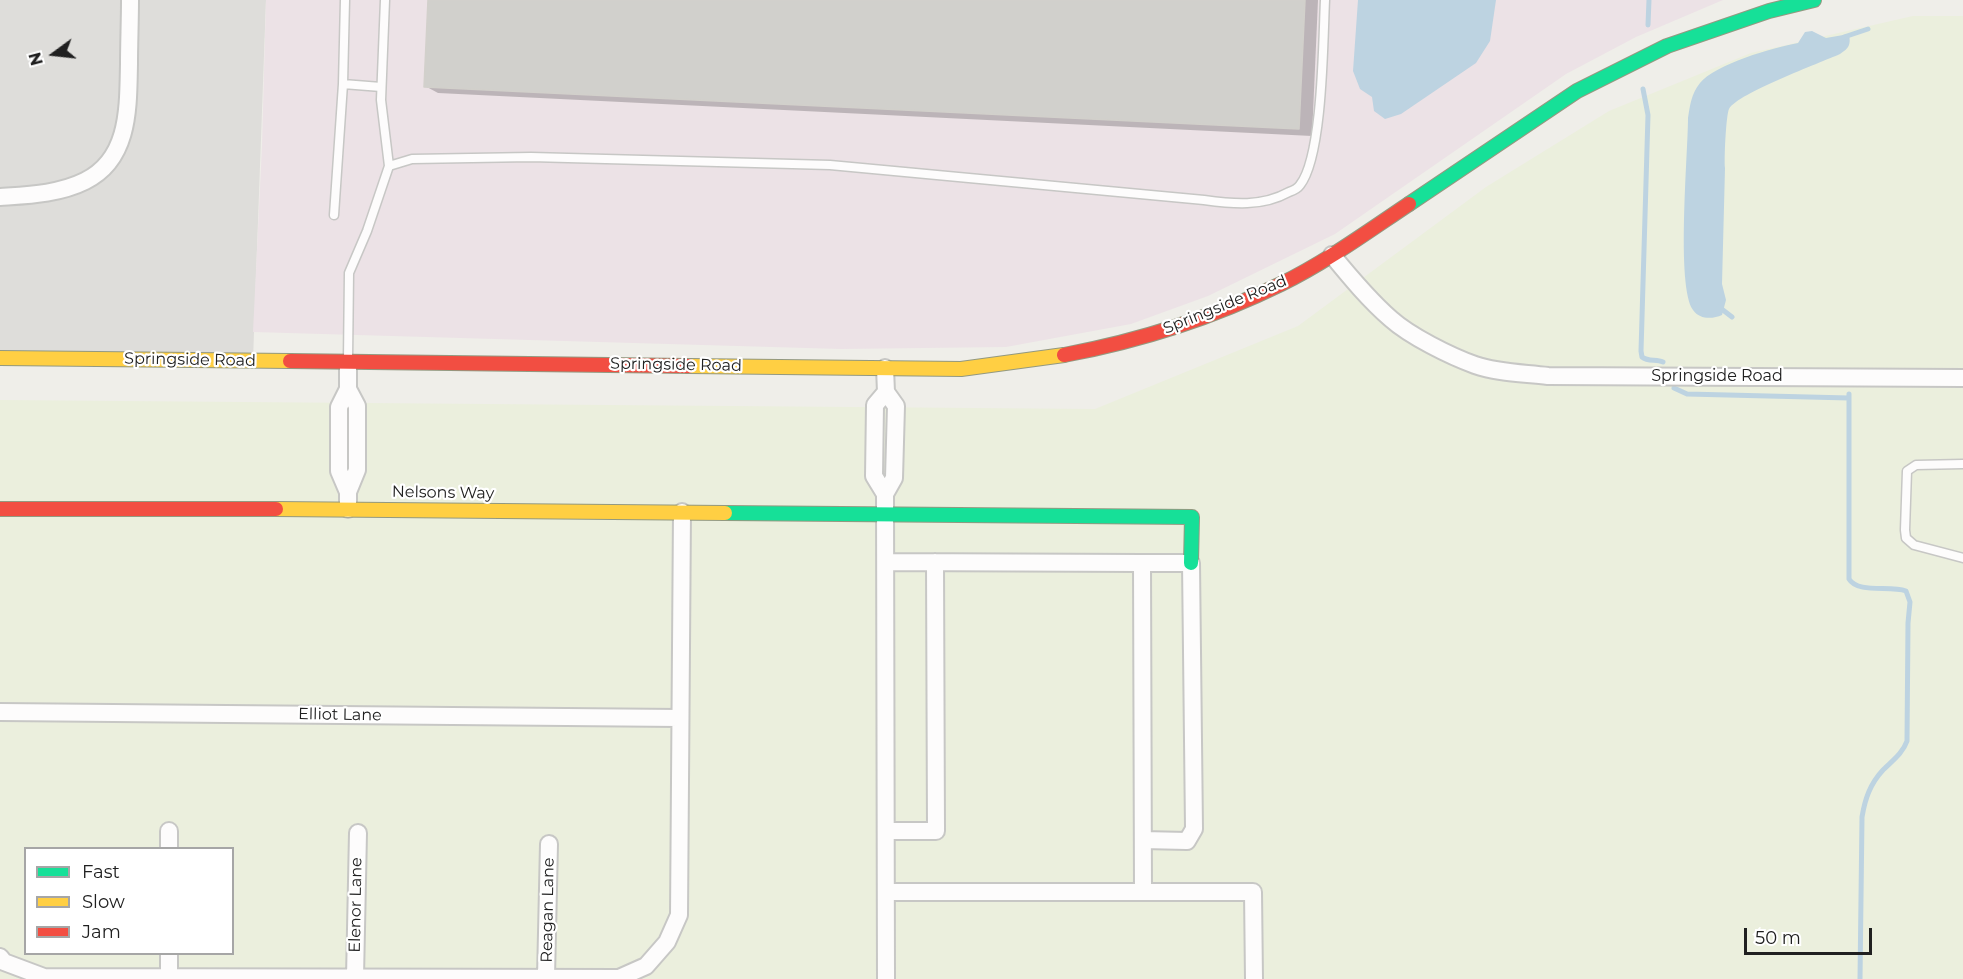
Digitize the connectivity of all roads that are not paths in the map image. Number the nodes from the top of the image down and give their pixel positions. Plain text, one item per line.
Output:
1 (130, 0) edge
2 (345, 0) edge
3 (385, 0) edge
4 (1325, 0) edge
5 (1814, 0) edge
6 (343, 84) junction
7 (381, 87) junction
8 (388, 166) junction
9 (0, 197) edge
10 (334, 215) dead end
11 (1332, 255) junction
12 (0, 358) edge
13 (348, 362) junction
14 (885, 368) junction
15 (1963, 378) edge
16 (1963, 464) edge
17 (348, 500) junction
18 (0, 509) edge
19 (682, 512) junction
20 (885, 514) junction
21 (1963, 558) edge
22 (886, 562) junction
23 (935, 562) junction
24 (1142, 563) junction
25 (1191, 563) junction
26 (0, 712) edge
27 (679, 718) junction
28 (169, 831) dead end
29 (886, 831) junction
30 (358, 833) dead end
31 (1143, 840) junction
32 (549, 844) dead end
33 (169, 847) edge
34 (886, 892) junction
35 (1143, 892) junction
36 (169, 955) edge
37 (0, 957) edge
38 (169, 977) junction
39 (355, 977) junction
40 (546, 977) junction
41 (886, 979) edge
42 (1254, 979) edge

1 - 9 street
2 - 6 lane
3 - 7 lane
4 - 8 lane
5 - 11 main road, Springside Road
6 - 7 lane
6 - 10 lane
7 - 8 lane
8 - 13 lane
11 - 14 main road, Springside Road
11 - 15 street, Springside Road
12 - 13 main road, Springside Road
13 - 14 main road, Springside Road
13 - 17 street
14 - 20 street
16 - 21 lane
17 - 18 main road, Nelsons Way
17 - 19 main road, Nelsons Way
19 - 20 main road, Nelsons Way
19 - 27 street
20 - 22 street
20 - 25 main road, Nelsons Way
22 - 23 street
22 - 29 street
23 - 24 street
23 - 29 street
24 - 25 street
24 - 31 street
25 - 31 street
26 - 27 street, Elliot Lane
27 - 40 street
28 - 33 street
29 - 34 street
30 - 39 street, Elenor Lane
31 - 35 street
32 - 40 street, Reagan Lane
34 - 35 street
34 - 41 street
35 - 42 street
36 - 38 street
37 - 38 street
38 - 39 street
39 - 40 street

